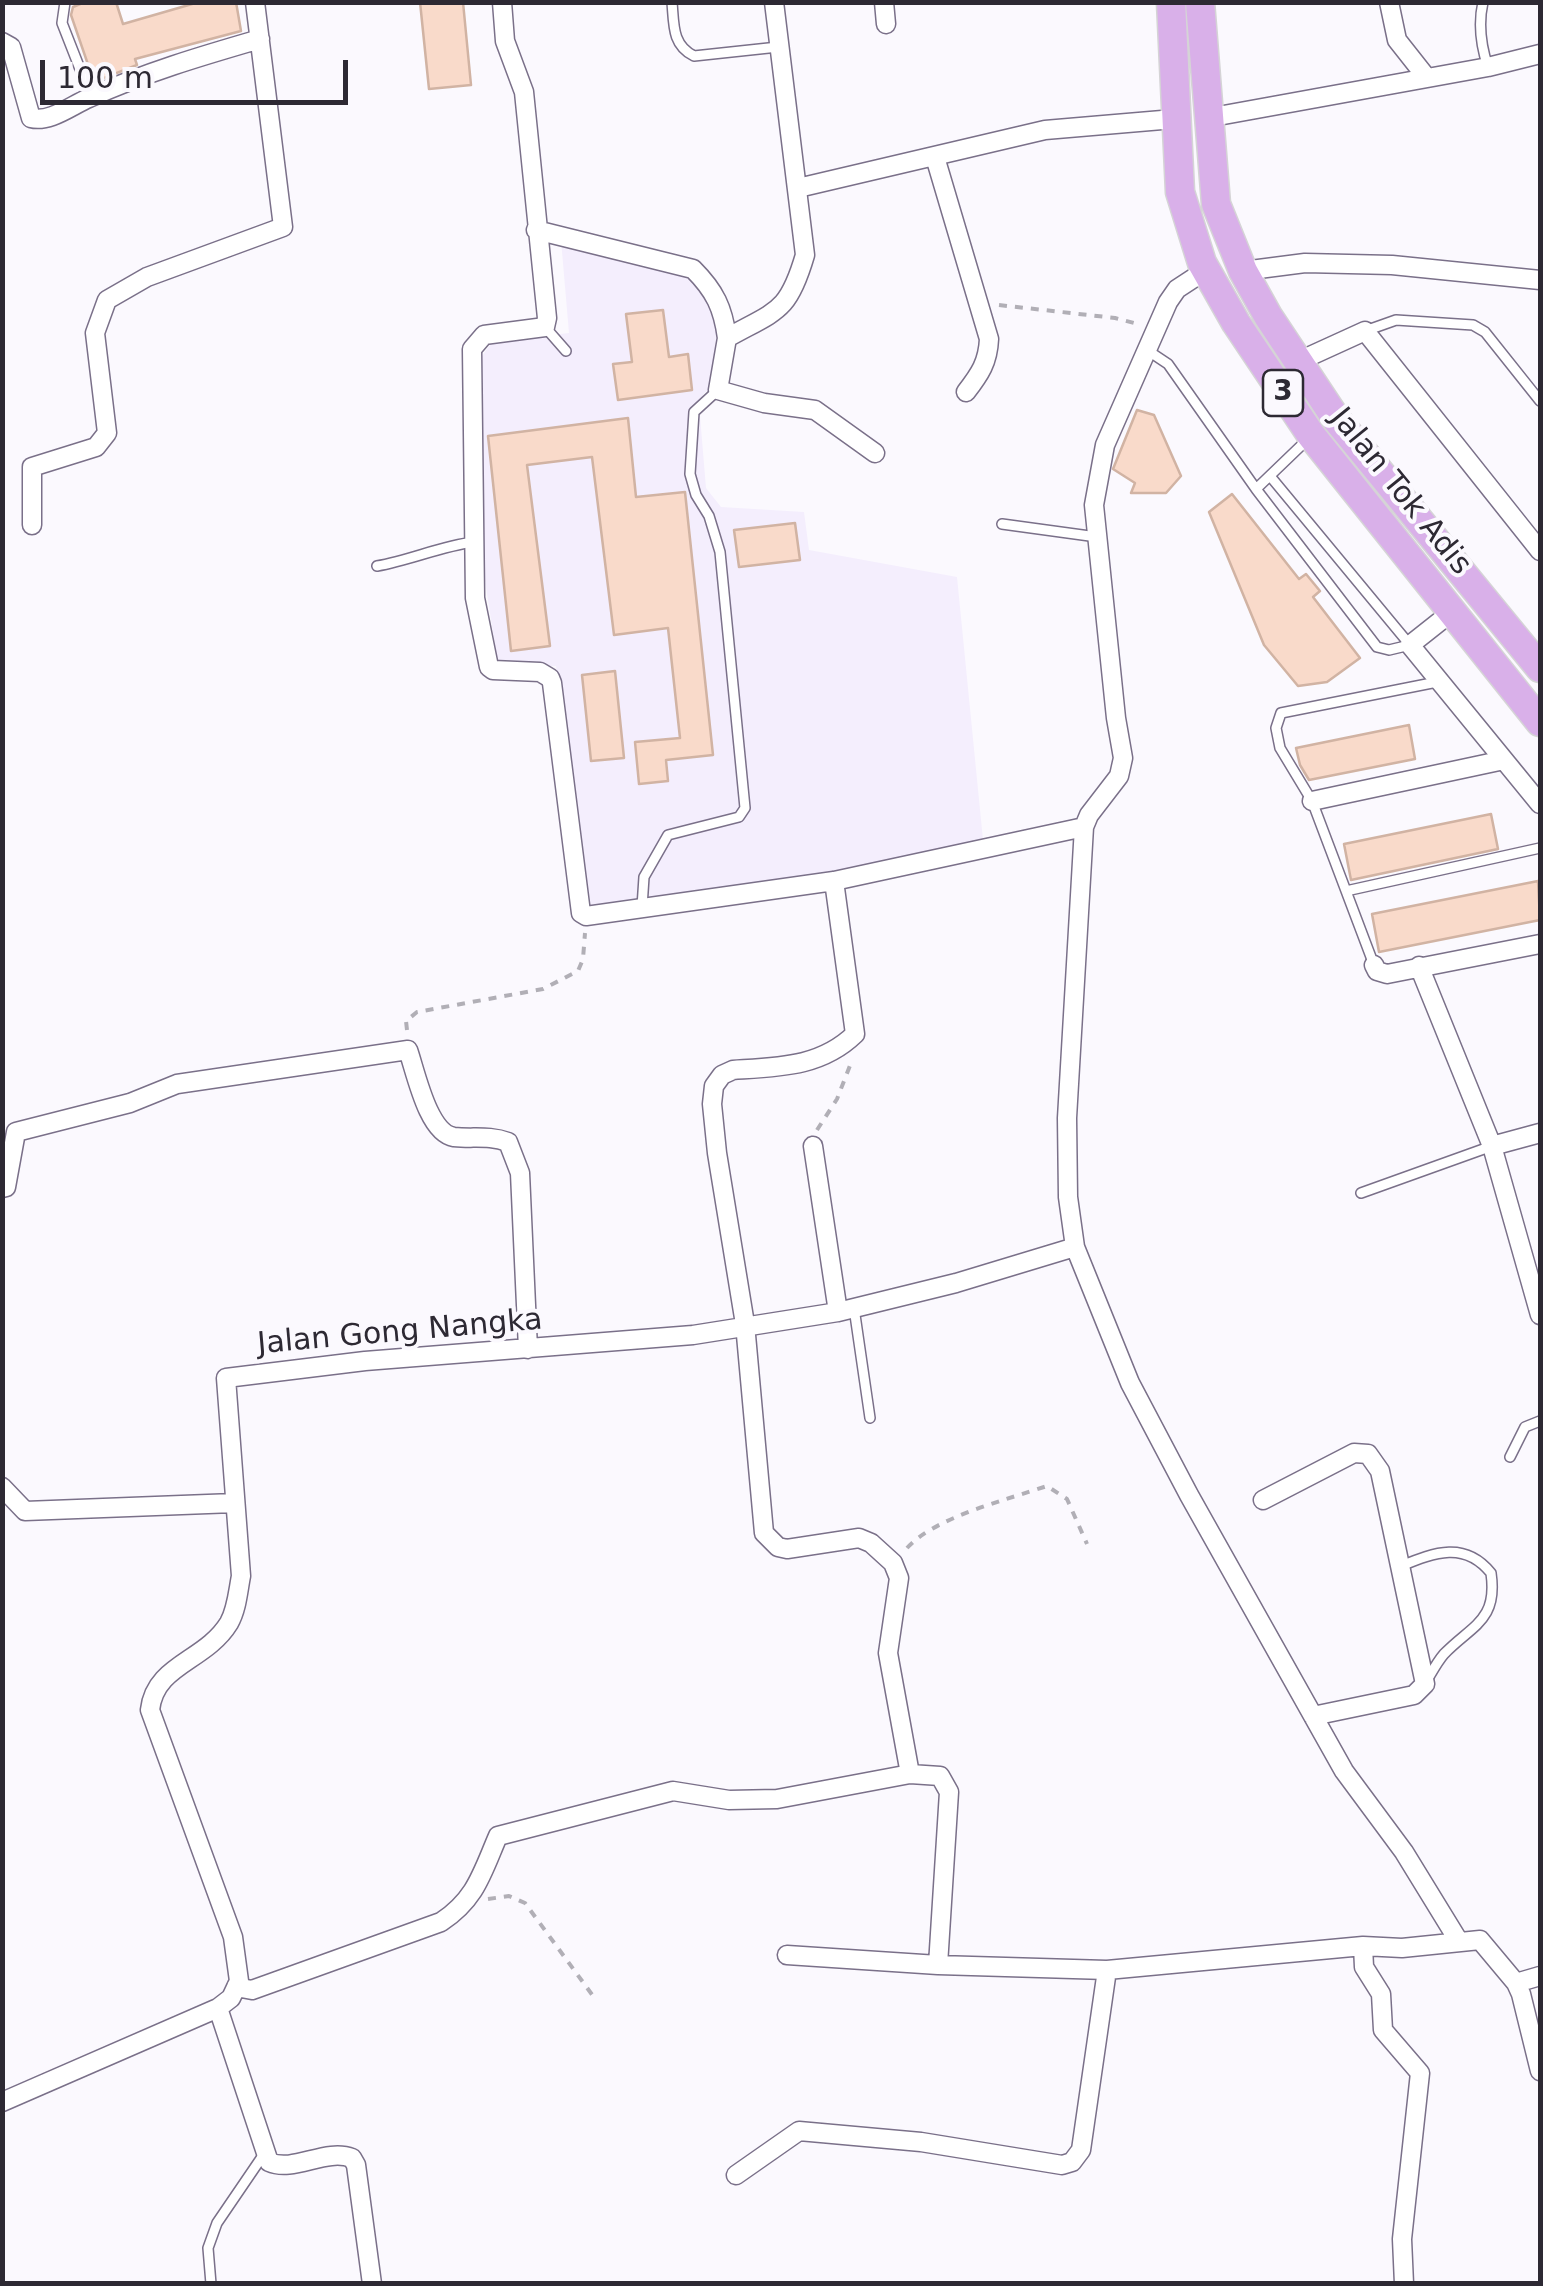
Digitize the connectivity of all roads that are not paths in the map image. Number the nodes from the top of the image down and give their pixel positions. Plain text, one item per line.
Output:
1 (65, 2) edge
2 (255, 2) edge
3 (502, 2) edge
4 (672, 2) edge
5 (774, 2) edge
6 (884, 2) edge
7 (1171, 2) edge
8 (1200, 2) edge
9 (1389, 2) edge
10 (1483, 2) edge
11 (886, 24) dead end
12 (260, 40) junction
13 (2, 42) edge
14 (778, 47) junction
15 (1540, 54) edge
16 (1488, 67) junction
17 (1427, 78) junction
18 (91, 96) junction
19 (1207, 118) junction
20 (1174, 119) junction
21 (935, 157) junction
22 (798, 188) junction
23 (536, 230) junction
24 (1206, 270) junction
25 (1242, 271) junction
26 (1540, 280) edge
27 (545, 326) junction
28 (1365, 331) junction
29 (727, 338) junction
30 (1145, 348) junction
31 (566, 351) dead end
32 (1297, 362) junction
33 (718, 390) junction
34 (966, 392) dead end
35 (1540, 401) edge
36 (1311, 436) junction
37 (875, 453) dead end
38 (1270, 476) junction
39 (1256, 489) junction
40 (1002, 524) dead end
41 (32, 525) dead end
42 (1097, 537) junction
43 (474, 542) junction
44 (1540, 551) edge
45 (378, 566) dead end
46 (1453, 611) junction
47 (1410, 645) junction
48 (1540, 668) edge
49 (1440, 682) junction
50 (1540, 722) edge
51 (1504, 760) junction
52 (1312, 801) junction
53 (1540, 804) edge
54 (1084, 827) junction
55 (1540, 848) edge
56 (834, 881) junction
57 (1346, 891) junction
58 (642, 909) junction
59 (1539, 947) edge
60 (1374, 965) joint
61 (1419, 966) junction
62 (1540, 1133) edge
63 (813, 1146) road end
64 (1492, 1146) junction
65 (2, 1188) edge
66 (1361, 1193) dead end
67 (1075, 1247) junction
68 (1539, 1304) edge
69 (846, 1310) junction
70 (745, 1324) junction
71 (528, 1349) junction
72 (870, 1418) dead end
73 (1540, 1421) edge
74 (1510, 1457) dead end
75 (2, 1487) edge
76 (1262, 1500) dead end
77 (234, 1503) junction
78 (1400, 1566) junction
79 (1424, 1684) junction
80 (1313, 1716) junction
81 (910, 1774) junction
82 (1458, 1940) junction
83 (1363, 1946) junction
84 (786, 1955) dead end
85 (938, 1965) junction
86 (1107, 1970) junction
87 (1540, 1976) edge
88 (1516, 1983) junction
89 (236, 1988) junction
90 (218, 2008) junction
91 (1540, 2071) edge
92 (2, 2102) edge
93 (264, 2154) junction
94 (736, 2176) dead end
95 (211, 2284) edge
96 (372, 2284) edge
97 (1404, 2284) edge

1 - 18 lane
2 - 12 street
3 - 23 street
4 - 14 lane
5 - 14 street
6 - 11 street
7 - 20 main road, Jalan Tok Adis / 3
8 - 19 main road, Jalan Tok Adis / 3
9 - 17 street
10 - 16 lane
12 - 18 street
12 - 41 street
13 - 18 street
14 - 22 street
15 - 16 street
16 - 17 street
17 - 19 street
19 - 25 main road, Jalan Tok Adis / 3
20 - 21 street
20 - 24 main road, Jalan Tok Adis / 3
21 - 22 street
21 - 34 street
22 - 29 street
23 - 27 street
23 - 29 street
24 - 30 street
24 - 36 main road, Jalan Tok Adis / 3
25 - 26 street
25 - 32 main road, Jalan Tok Adis / 3
27 - 31 lane
27 - 43 street
28 - 32 street
28 - 35 lane
28 - 44 street
29 - 33 street
30 - 39 lane
30 - 42 street
32 - 48 main road, Jalan Tok Adis / 3
33 - 37 street
33 - 58 lane
36 - 38 lane
36 - 46 main road, Jalan Tok Adis / 3
38 - 39 lane
38 - 47 lane
39 - 47 lane
40 - 42 lane
42 - 54 street
43 - 45 lane
43 - 58 street
46 - 47 street
46 - 50 main road, Jalan Tok Adis / 3
47 - 49 street
49 - 51 street
49 - 52 lane
51 - 52 street
51 - 53 street
52 - 57 lane
54 - 56 street
54 - 67 street
55 - 57 lane
56 - 58 street
56 - 70 street
57 - 60 lane
59 - 61 street
60 - 61 street
61 - 64 street
62 - 64 street
63 - 69 street
64 - 66 lane
64 - 68 street
65 - 71 street
67 - 69 street, Jalan Gong Nangka
67 - 80 street
69 - 70 street, Jalan Gong Nangka
69 - 72 lane
70 - 71 street, Jalan Gong Nangka
70 - 81 street
71 - 77 street, Jalan Gong Nangka
73 - 74 lane
75 - 77 street
76 - 78 street
77 - 89 street, Jalan Gong Nangka
78 - 79 street
78 - 79 lane
79 - 80 street
80 - 82 street
81 - 85 street
81 - 89 street
82 - 83 street
82 - 88 street
83 - 86 street
83 - 97 street
84 - 85 street
85 - 86 street
86 - 94 street
87 - 88 street
88 - 91 street
89 - 90 street
90 - 92 street
90 - 93 street
93 - 95 lane
93 - 96 street

